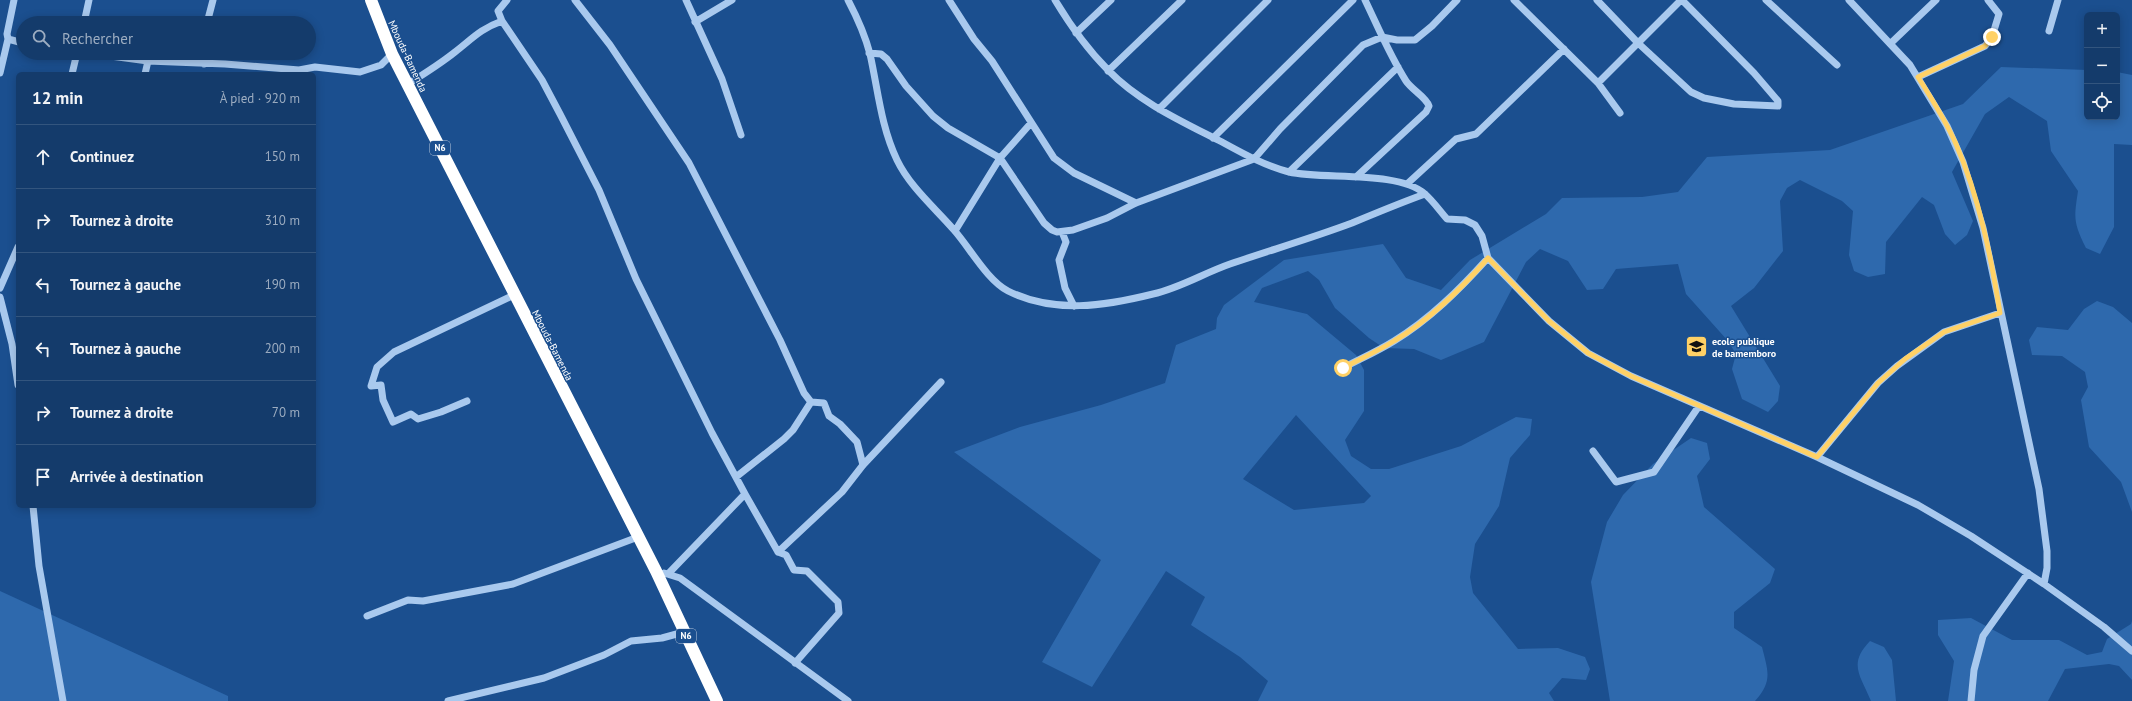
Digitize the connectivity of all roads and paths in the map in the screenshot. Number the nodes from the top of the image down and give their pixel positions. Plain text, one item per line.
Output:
1 (14, 0) edge
2 (90, 0) edge
3 (212, 0) edge
4 (370, 0) edge
5 (507, 0) edge
6 (575, 0) edge
7 (686, 0) edge
8 (732, 0) edge
9 (848, 0) edge
10 (949, 0) edge
11 (1055, 0) edge
12 (1111, 0) edge
13 (1182, 0) edge
14 (1268, 0) edge
15 (1353, 0) edge
16 (1365, 0) edge
17 (1458, 0) edge
18 (1514, 0) edge
19 (1597, 0) edge
20 (1681, 0) edge
21 (1766, 0) edge
22 (1849, 0) edge
23 (1936, 0) edge
24 (1988, 0) edge
25 (2058, 0) edge
26 (86, 16) edge
27 (209, 16) edge
28 (502, 21) junction
29 (695, 22) junction
30 (2049, 32) dead end
31 (1076, 33) junction
32 (1382, 37) junction
33 (8, 39) junction
34 (16, 41) edge
35 (1638, 43) junction
36 (1892, 43) junction
37 (1564, 49) junction
38 (870, 53) junction
39 (392, 54) junction
40 (75, 60) edge
41 (140, 60) edge
42 (204, 60) edge
43 (148, 61) junction
44 (204, 64) junction
45 (1837, 66) dead end
46 (1398, 67) junction
47 (1108, 71) junction
48 (72, 72) edge
49 (145, 72) edge
50 (298, 72) edge
51 (0, 73) edge
52 (1918, 77) junction
53 (1598, 83) junction
54 (408, 84) junction
55 (1159, 109) junction
56 (1620, 113) dead end
57 (1031, 122) junction
58 (741, 135) dead end
59 (1213, 138) junction
60 (1000, 158) junction
61 (1254, 159) junction
62 (1289, 172) junction
63 (1356, 177) junction
64 (1407, 184) junction
65 (1425, 194) junction
66 (1136, 203) junction
67 (955, 231) junction
68 (1062, 232) junction
69 (16, 252) edge
70 (1488, 258) junction
71 (0, 288) edge
72 (514, 295) junction
73 (0, 297) edge
74 (1074, 306) junction
75 (2000, 313) junction
76 (15, 343) edge
77 (16, 357) edge
78 (1343, 368) dead end
79 (940, 382) dead end
80 (467, 401) dead end
81 (811, 402) junction
82 (1700, 406) junction
83 (1593, 451) dead end
84 (1817, 457) junction
85 (863, 464) junction
86 (736, 477) junction
87 (745, 494) junction
88 (33, 508) edge
89 (638, 537) junction
90 (778, 552) junction
91 (662, 572) junction
92 (2028, 573) junction
93 (2044, 584) junction
94 (366, 616) dead end
95 (684, 632) junction
96 (2132, 651) edge
97 (795, 663) junction
98 (63, 701) edge
99 (448, 701) edge
100 (717, 701) edge
101 (848, 701) edge
102 (1971, 701) edge

1 - 33 street
2 - 26 street
3 - 27 street
4 - 39 highway, Mbouda-Bamenda / N6
5 - 28 street
6 - 81 street
7 - 29 street
8 - 29 street
9 - 38 street
10 - 57 street
11 - 31 street
12 - 31 street
13 - 47 street
14 - 55 street
15 - 59 street
16 - 32 street
17 - 32 street
18 - 37 street
19 - 35 street
20 - 35 street
20 - 35 street
21 - 45 street
22 - 36 street
23 - 36 street
24 - 52 street
25 - 30 street
28 - 54 street
28 - 86 street
29 - 58 street
31 - 47 street
32 - 46 street
32 - 61 street
33 - 34 street
33 - 51 street
35 - 53 street
36 - 52 street
37 - 53 street
37 - 64 street
38 - 60 street
38 - 67 street
39 - 50 street
39 - 54 highway, Mbouda-Bamenda / N6
40 - 48 street
41 - 43 street
42 - 44 street
43 - 44 street
43 - 49 street
44 - 50 street
46 - 62 street
46 - 63 street
47 - 55 street
52 - 75 street
53 - 56 street
54 - 72 highway, Mbouda-Bamenda / N6
55 - 59 street
57 - 60 street
57 - 66 street
59 - 61 street
60 - 67 street
60 - 68 street
61 - 62 street
61 - 66 street
62 - 63 street
63 - 64 street
64 - 65 street
65 - 70 street
65 - 74 street
66 - 68 street
67 - 74 street
68 - 74 street
69 - 71 street
70 - 78 street
70 - 82 street
72 - 80 street
72 - 89 highway, Mbouda-Bamenda / N6
73 - 76 street
75 - 84 street
75 - 93 street
76 - 77 street
79 - 85 street
81 - 85 street
81 - 86 street
82 - 83 street
82 - 84 street
84 - 92 street
85 - 90 street
86 - 87 street
87 - 90 street
87 - 91 street
88 - 98 street
89 - 91 highway, Mbouda-Bamenda / N6
89 - 94 street
90 - 97 street
91 - 95 highway, Mbouda-Bamenda / N6
91 - 97 street
92 - 93 street
92 - 102 street
93 - 96 street
95 - 99 street
95 - 100 highway, Mbouda-Bamenda / N6
97 - 101 street

